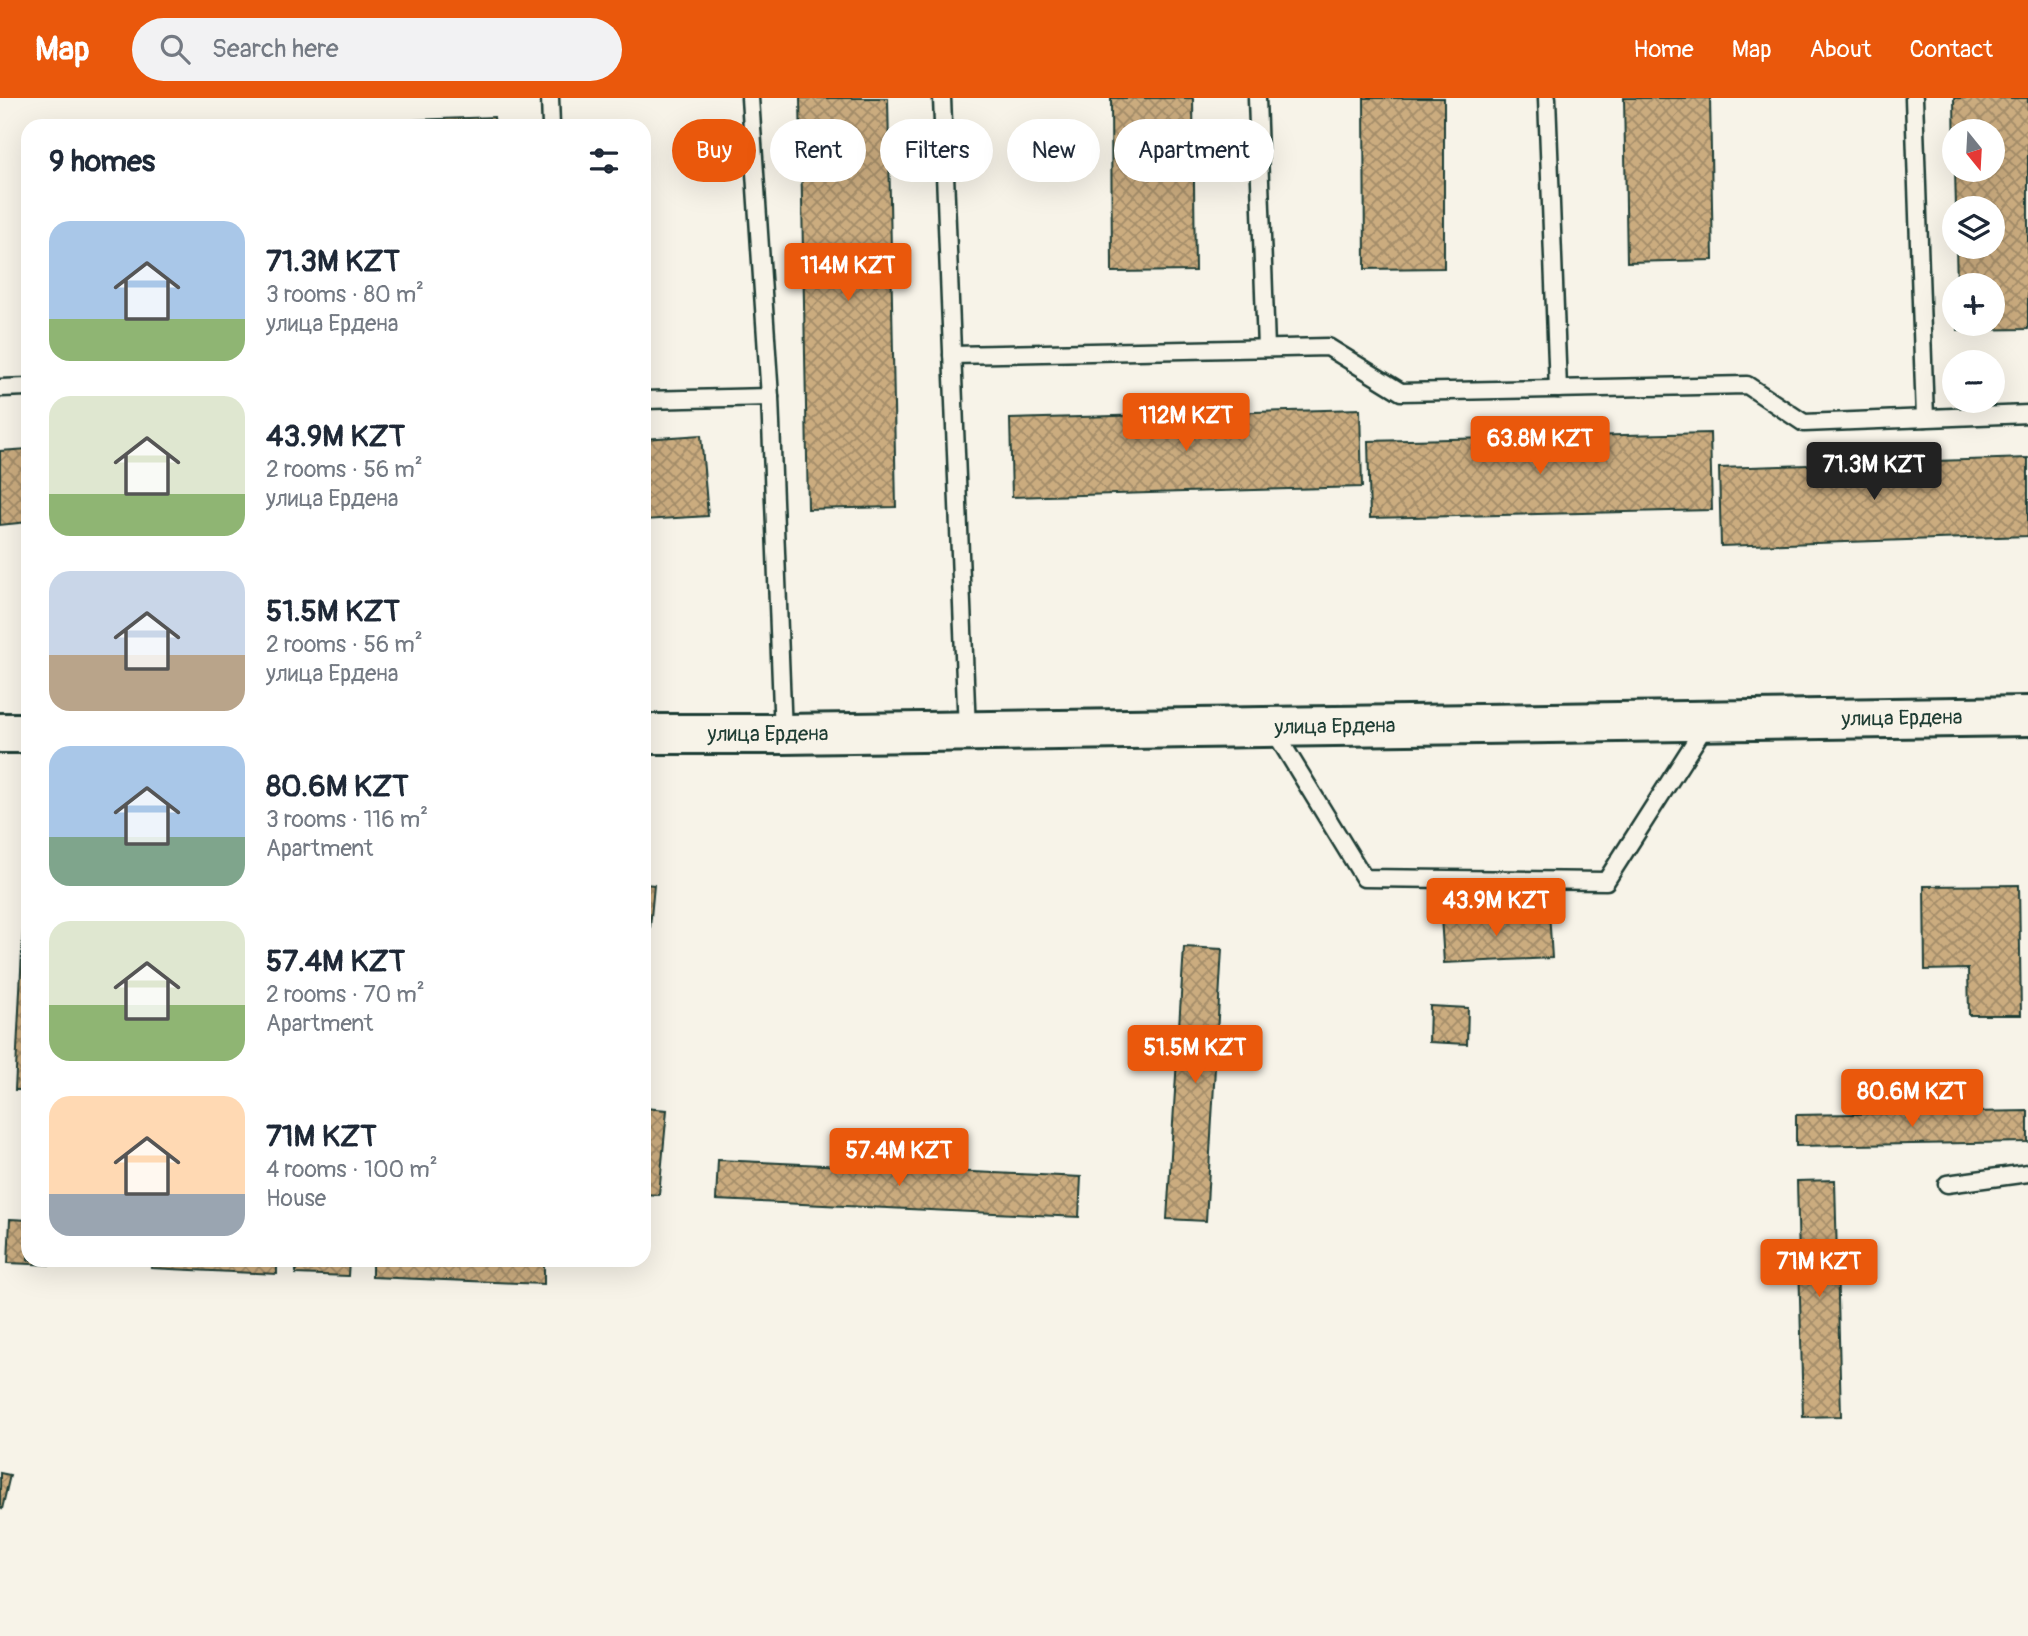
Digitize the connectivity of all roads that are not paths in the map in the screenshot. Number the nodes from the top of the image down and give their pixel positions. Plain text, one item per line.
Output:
1 (550, 98) edge
2 (750, 98) edge
3 (942, 98) edge
4 (1257, 98) edge
5 (1547, 98) edge
6 (1914, 98) edge
7 (551, 119) edge
8 (1266, 348) junction
9 (953, 355) junction
10 (21, 387) edge
11 (0, 388) edge
12 (1558, 389) junction
13 (770, 397) junction
14 (651, 400) edge
15 (2028, 414) edge
16 (1925, 418) junction
17 (2028, 716) edge
18 (1708, 721) junction
19 (1272, 727) junction
20 (967, 731) junction
21 (0, 733) edge
22 (21, 733) edge
23 (651, 734) edge
24 (783, 734) junction
25 (2028, 1173) edge
26 (1947, 1184) dead end

1 - 7 lane
2 - 13 lane
3 - 9 lane
4 - 8 lane
5 - 12 lane
6 - 16 lane
8 - 9 lane
8 - 12 lane
9 - 20 lane
10 - 11 lane
12 - 16 lane
13 - 14 lane
13 - 24 lane
15 - 16 lane
17 - 18 street, улица Ердена
18 - 19 street, улица Ердена
18 - 19 lane
19 - 20 street, улица Ердена
20 - 24 street, улица Ердена
21 - 22 street
23 - 24 street, улица Ердена
25 - 26 lane

